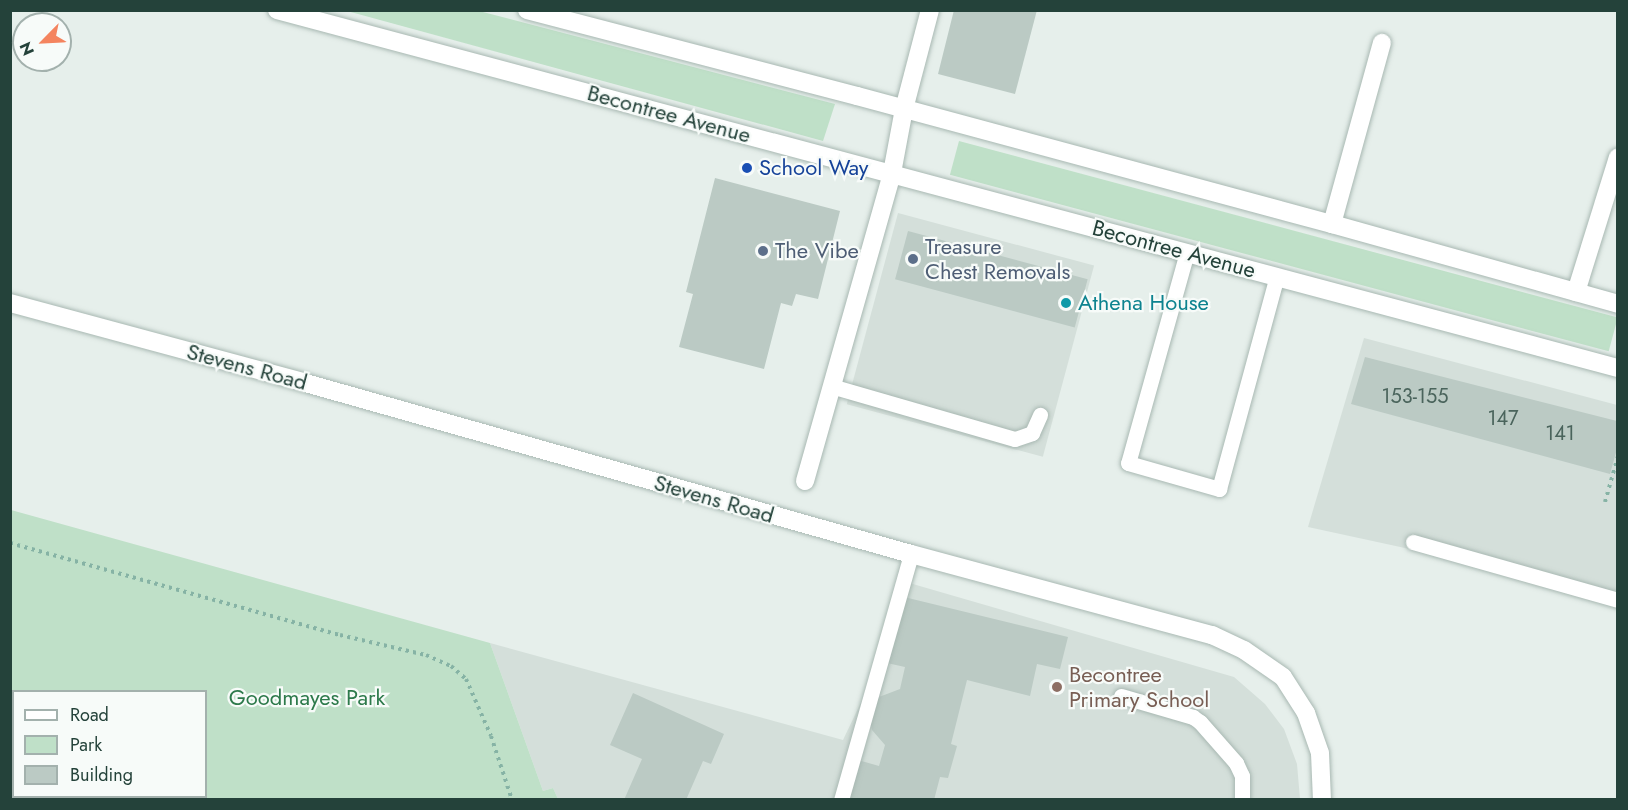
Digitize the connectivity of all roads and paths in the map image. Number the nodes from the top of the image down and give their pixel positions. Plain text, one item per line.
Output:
1 (278, 10) edge
2 (527, 10) edge
3 (930, 10) edge
4 (1382, 43) dead end
5 (904, 109) junction
6 (1617, 157) edge
7 (892, 173) junction
8 (1332, 224) junction
9 (1187, 252) junction
10 (1277, 276) junction
11 (1576, 292) junction
12 (10, 303) edge
13 (1617, 304) edge
14 (1617, 368) edge
15 (831, 386) junction
16 (1040, 414) dead end
17 (1617, 456) edge
18 (806, 481) dead end
19 (1605, 502) dead end
20 (10, 543) edge
21 (1413, 543) dead end
22 (911, 554) junction
23 (1617, 600) edge
24 (1121, 696) dead end
25 (512, 800) edge
26 (841, 800) edge
27 (1242, 800) edge
28 (1322, 800) edge

1 - 7 street, Becontree Avenue
2 - 5 street
3 - 5 street
4 - 8 street
5 - 7 street
5 - 8 street
6 - 11 street
7 - 9 street, Becontree Avenue
7 - 15 street
8 - 11 street
9 - 10 street, Becontree Avenue
9 - 10 lane
10 - 14 street, Becontree Avenue
11 - 13 street
12 - 22 street, Stevens Road
15 - 16 lane
15 - 18 street
17 - 19 path
20 - 25 path
21 - 23 lane
22 - 26 lane
22 - 28 street, Stevens Road
24 - 27 lane

